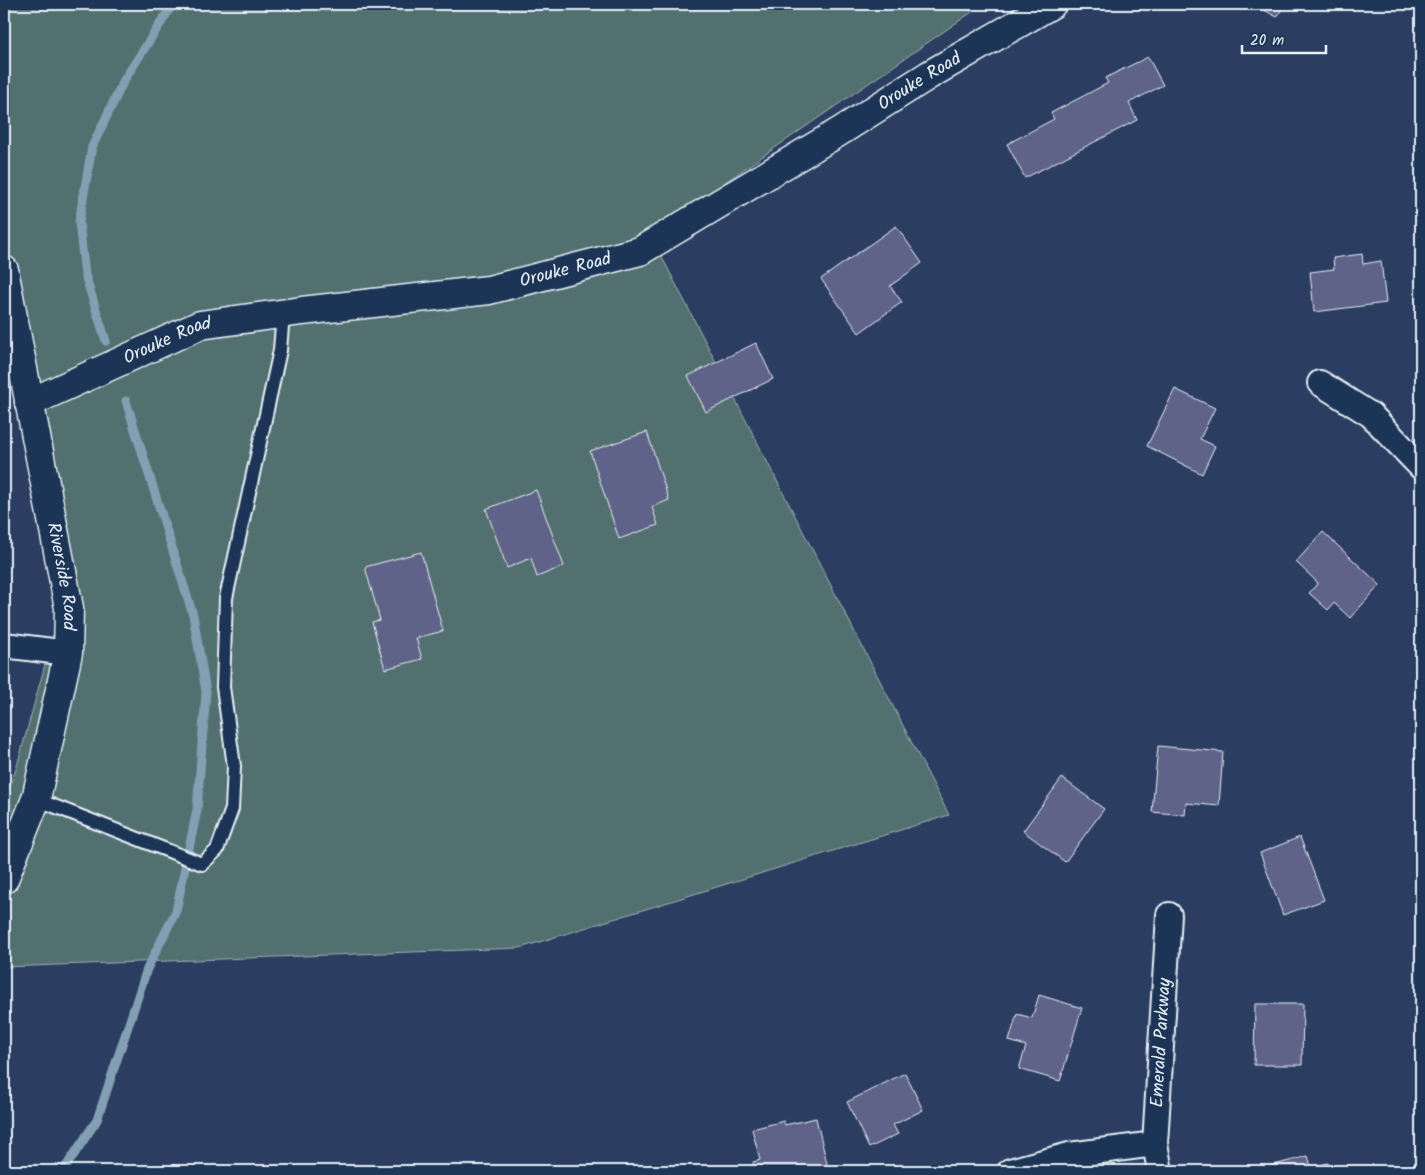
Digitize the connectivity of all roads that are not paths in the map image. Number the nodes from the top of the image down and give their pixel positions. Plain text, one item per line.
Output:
1 (1052, 4) edge
2 (4, 270) edge
3 (283, 314) junction
4 (1320, 383) dead end
5 (29, 403) junction
6 (1421, 467) edge
7 (4, 645) edge
8 (68, 654) junction
9 (36, 799) junction
10 (4, 879) edge
11 (1169, 915) dead end
12 (1155, 1144) junction
13 (1010, 1171) edge
14 (1160, 1171) edge

1 - 3 street, Orouke Road
2 - 5 street, Riverside Road
3 - 5 street, Orouke Road
3 - 9 lane
4 - 6 street
5 - 8 street, Riverside Road
7 - 8 street
8 - 9 street, Riverside Road
9 - 10 street, Riverside Road
11 - 12 street, Emerald Parkway
12 - 13 street
12 - 14 street, Emerald Parkway

